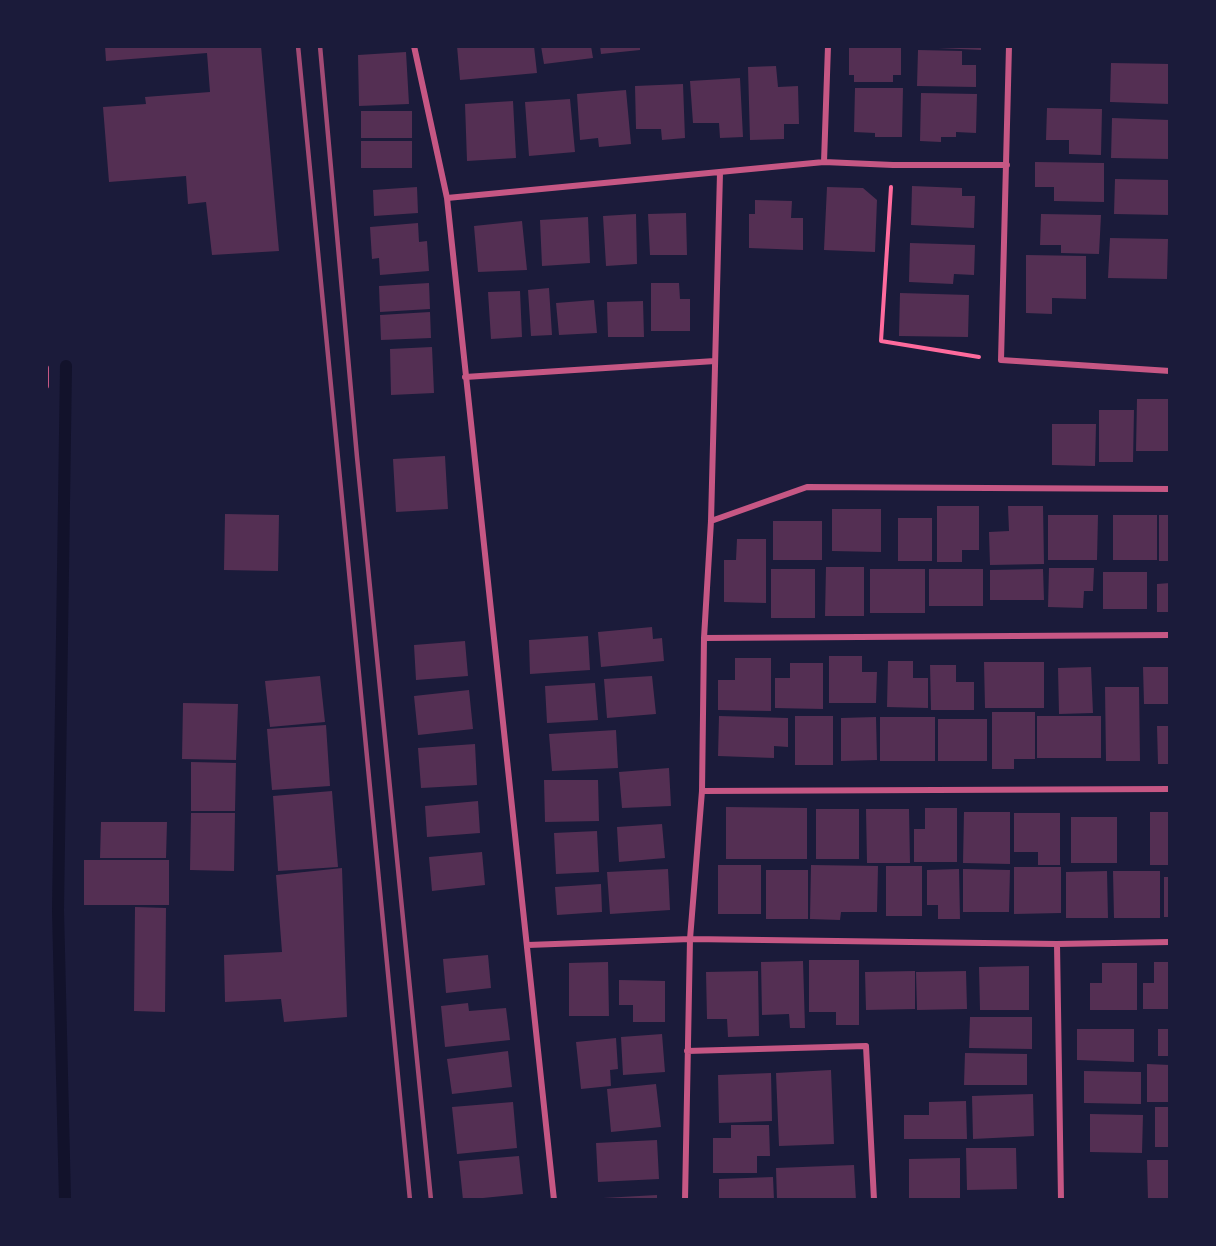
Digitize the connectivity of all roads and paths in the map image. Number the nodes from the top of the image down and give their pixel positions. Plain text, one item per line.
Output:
1 (414, 46) edge
2 (828, 46) edge
3 (1009, 46) edge
4 (824, 162) junction
5 (893, 165) junction
6 (1007, 165) junction
7 (720, 172) junction
8 (447, 198) junction
9 (1001, 360) junction
10 (715, 361) junction
11 (47, 370) edge
12 (1170, 371) edge
13 (465, 377) junction
14 (46, 386) edge
15 (1170, 489) edge
16 (711, 521) junction
17 (1170, 635) edge
18 (704, 638) junction
19 (1170, 789) edge
20 (702, 791) junction
21 (690, 939) junction
22 (1170, 942) edge
23 (1057, 944) junction
24 (528, 945) junction
25 (687, 1051) junction
26 (554, 1200) edge
27 (685, 1200) edge
28 (874, 1200) edge
29 (1061, 1200) edge

1 - 8 street
2 - 4 street
3 - 6 street
4 - 5 street
4 - 7 street
5 - 6 street
5 - 9 path
6 - 9 street
7 - 8 street
7 - 10 street
8 - 13 street
9 - 12 street
10 - 13 street
10 - 16 street
11 - 14 street
13 - 24 street
15 - 16 street
16 - 18 street
17 - 18 street
18 - 20 street
19 - 20 street
20 - 21 street
21 - 23 street
21 - 24 street
21 - 25 street
22 - 23 street
23 - 29 street
24 - 26 street
25 - 27 street
25 - 28 street

